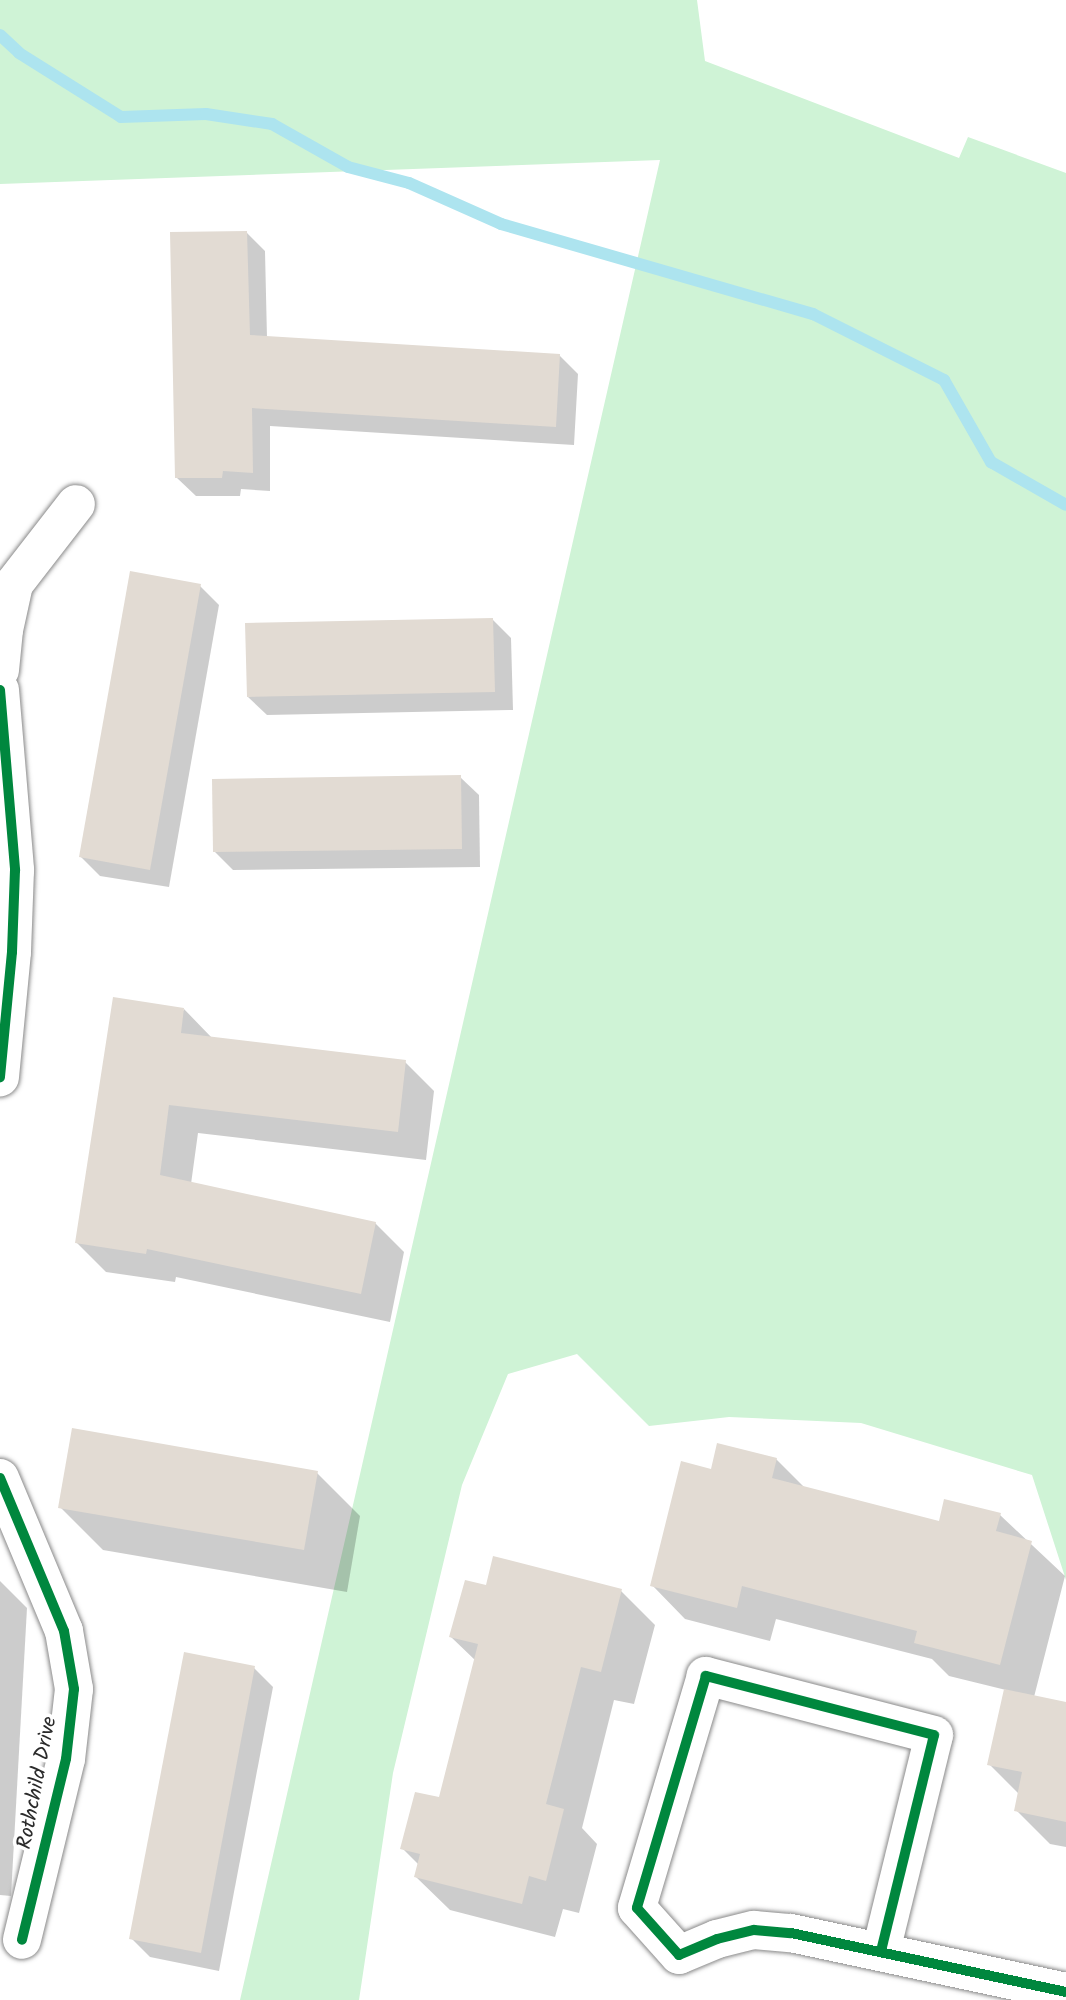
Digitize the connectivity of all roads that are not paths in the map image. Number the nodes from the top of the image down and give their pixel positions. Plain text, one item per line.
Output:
1 (76, 505) dead end
2 (0, 670) edge
3 (0, 690) edge
4 (1, 1053) edge
5 (0, 1478) edge
6 (22, 1940) dead end
7 (881, 1951) junction
8 (1066, 1992) edge

1 - 2 street
3 - 4 street
5 - 6 street, Rothchild Drive
7 - 7 street
7 - 8 street

